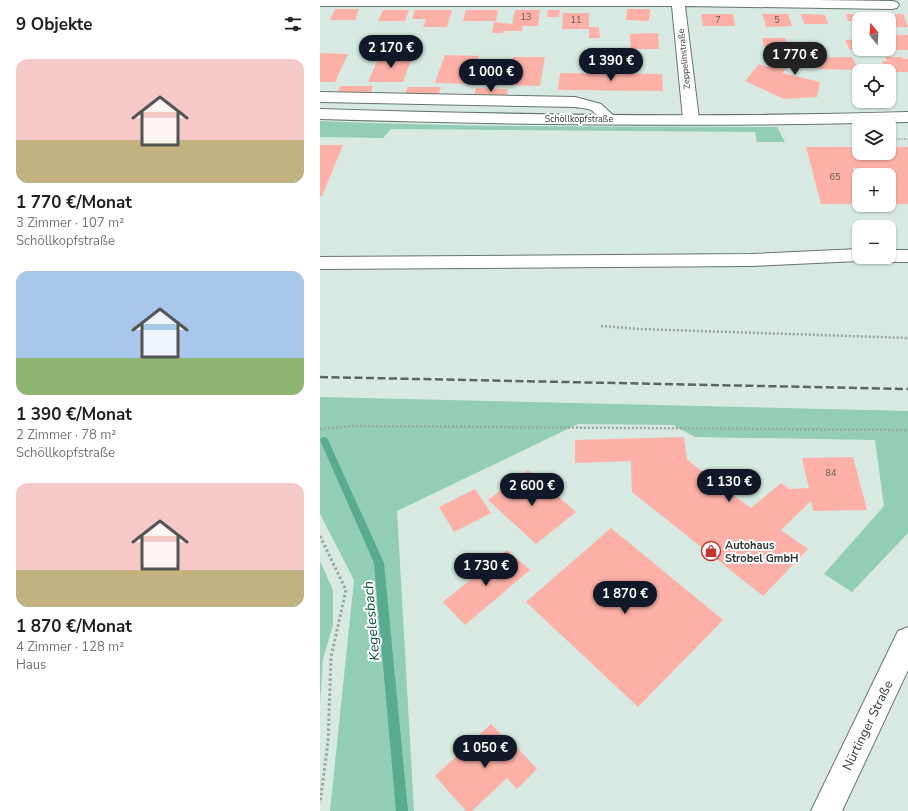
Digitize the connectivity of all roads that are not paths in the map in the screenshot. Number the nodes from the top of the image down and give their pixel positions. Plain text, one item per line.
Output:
1 (359, 1) edge
2 (506, 1) edge
3 (678, 1) edge
4 (320, 2) edge
5 (892, 5) dead end
6 (320, 97) edge
7 (320, 114) edge
8 (908, 117) edge
9 (609, 119) junction
10 (691, 119) junction
11 (838, 119) junction
12 (852, 121) edge
13 (896, 127) edge
14 (908, 128) edge
15 (852, 255) edge
16 (896, 256) edge
17 (908, 256) edge
18 (320, 262) edge
19 (908, 640) edge
20 (826, 811) edge

1 - 2 street
1 - 4 street
2 - 3 street
3 - 5 street
3 - 10 street, Zeppelinstraße
6 - 9 street
7 - 9 street, Schöllkopfstraße
8 - 11 street, Schöllkopfstraße
9 - 10 street, Schöllkopfstraße
10 - 11 street, Schöllkopfstraße
11 - 12 street, Schöllkopfstraße
13 - 14 street
15 - 18 street
16 - 17 street
19 - 20 street, Nürtinger Straße

